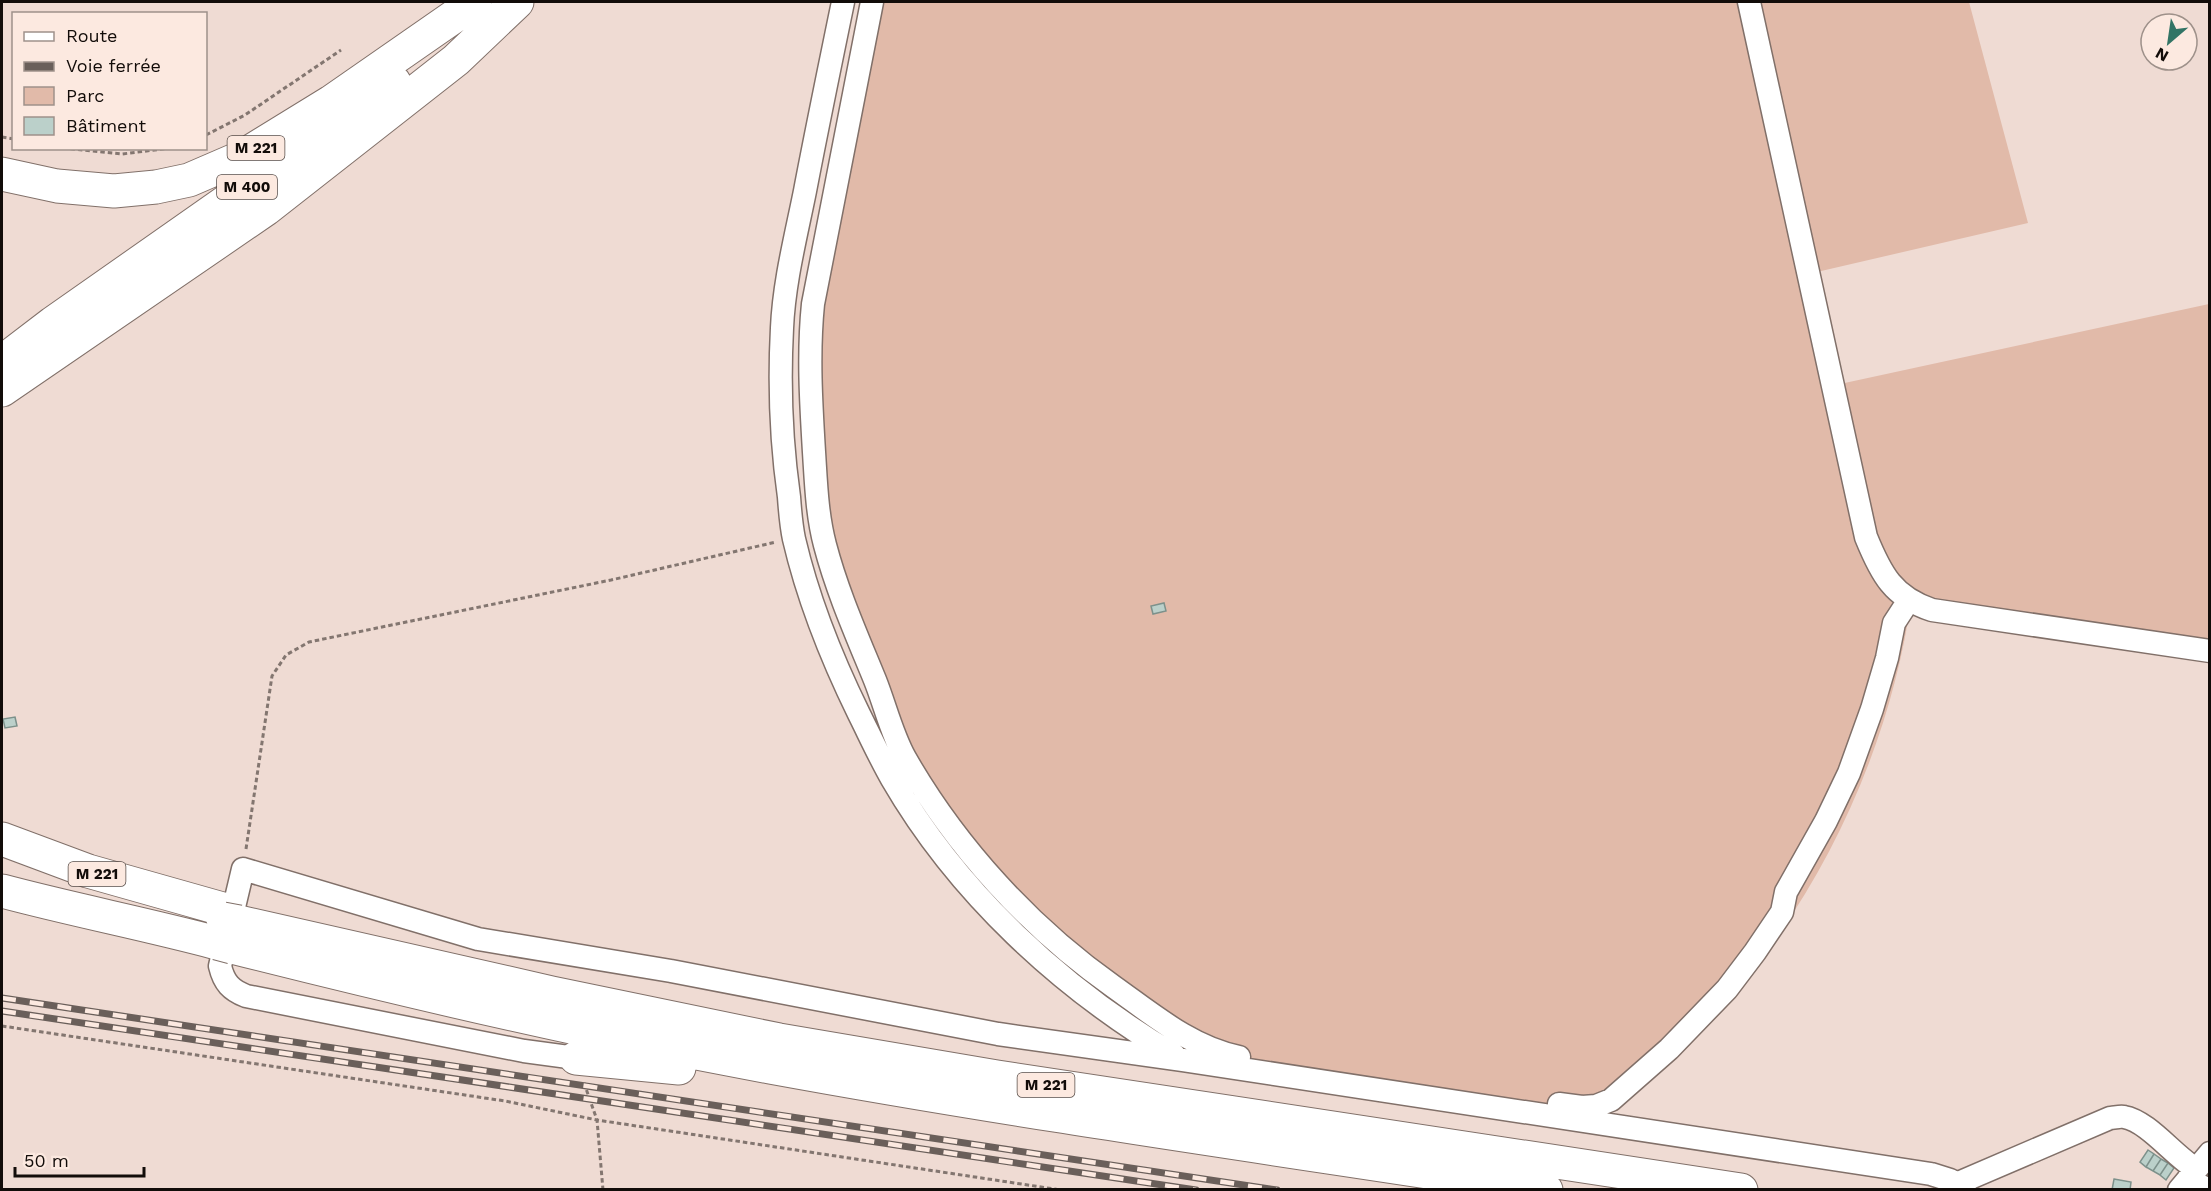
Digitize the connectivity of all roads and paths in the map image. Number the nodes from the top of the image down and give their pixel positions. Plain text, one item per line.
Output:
1 (475, 2) edge
2 (484, 2) edge
3 (517, 2) edge
4 (843, 2) edge
5 (872, 2) edge
6 (1749, 2) edge
7 (341, 50) dead end
8 (207, 134) edge
9 (83, 150) edge
10 (155, 150) edge
11 (2, 174) edge
12 (215, 244) junction
13 (2, 362) edge
14 (2, 390) edge
15 (2, 410) edge
16 (794, 538) junction
17 (1909, 600) junction
18 (2210, 651) edge
19 (2, 839) edge
20 (2, 856) edge
21 (243, 869) junction
22 (2, 877) edge
23 (2, 891) edge
24 (151, 926) junction
25 (230, 926) junction
26 (2, 1026) edge
27 (576, 1058) junction
28 (1183, 1060) junction
29 (993, 1105) junction
30 (597, 1120) junction
31 (2193, 1173) edge
32 (1961, 1187) edge
33 (603, 1190) edge
34 (1061, 1190) edge
35 (1546, 1190) edge
36 (1741, 1190) edge
37 (2209, 1190) edge

1 - 11 highway, M 221
2 - 13 highway, M 400
3 - 12 highway, M 400
4 - 16 street
5 - 17 street
6 - 17 street
7 - 8 path
9 - 10 path
12 - 14 highway, M 400
12 - 15 highway
16 - 21 path
16 - 28 street
17 - 18 street
19 - 25 highway, M 221
20 - 25 highway, M 221
21 - 27 street
21 - 28 street
22 - 24 highway, M 221
23 - 24 highway, M 221
24 - 25 highway, M 221
25 - 29 highway, M 221
25 - 36 highway, M 221
26 - 30 path
27 - 29 highway
27 - 30 path
28 - 32 street
29 - 35 highway, M 221
30 - 33 path
30 - 34 path
31 - 32 street
31 - 37 street

